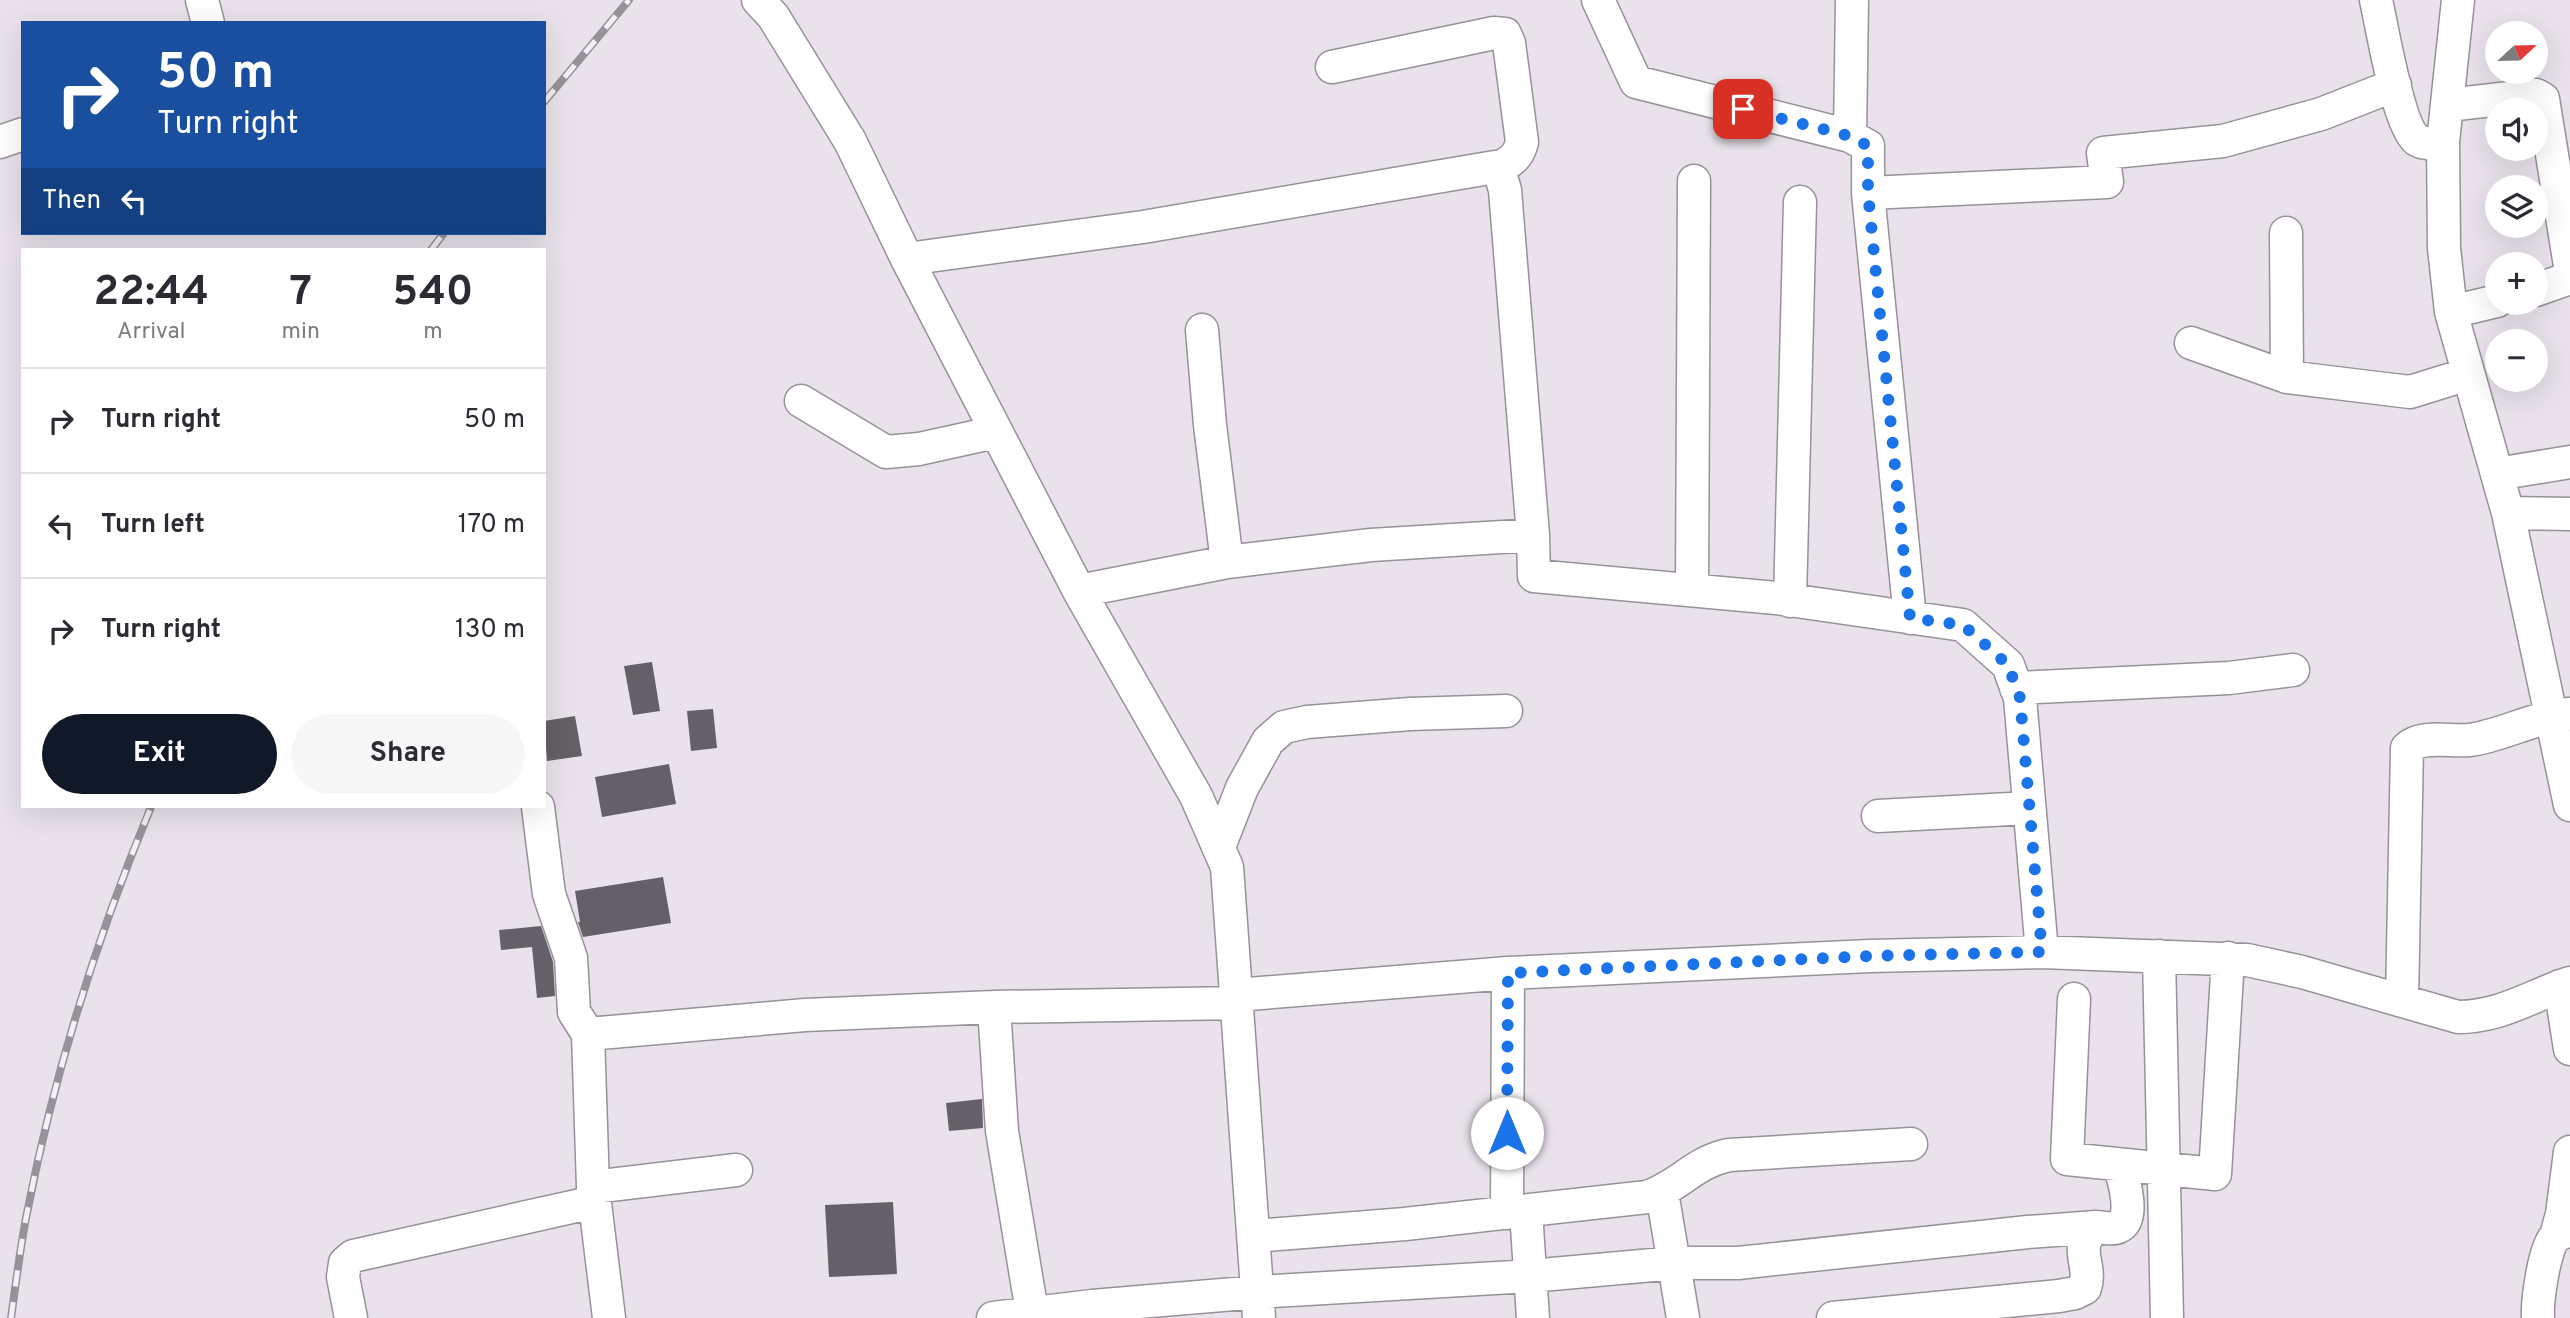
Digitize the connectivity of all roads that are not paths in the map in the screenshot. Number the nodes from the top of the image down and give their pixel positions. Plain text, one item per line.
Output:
1 (202, 0) edge
2 (758, 0) edge
3 (1598, 0) edge
4 (1852, 0) edge
5 (2376, 0) edge
6 (2458, 0) edge
7 (207, 21) edge
8 (1332, 67) dead end
9 (2395, 85) junction
10 (2448, 104) junction
11 (21, 135) edge
12 (1850, 136) junction
13 (0, 142) edge
14 (2443, 142) junction
15 (1497, 169) junction
16 (2563, 179) edge
17 (1694, 181) dead end
18 (1868, 193) junction
19 (1800, 202) dead end
20 (2286, 233) dead end
21 (907, 258) junction
22 (2570, 266) edge
23 (2570, 278) edge
24 (2548, 286) edge
25 (2485, 304) edge
26 (2451, 312) junction
27 (1202, 330) dead end
28 (2190, 343) dead end
29 (2468, 374) junction
30 (2287, 377) junction
31 (802, 401) dead end
32 (996, 432) junction
33 (2570, 462) edge
34 (2497, 474) junction
35 (2508, 513) junction
36 (2570, 514) edge
37 (1533, 535) junction
38 (1227, 562) junction
39 (1692, 590) junction
40 (1079, 591) junction
41 (1790, 601) junction
42 (1910, 618) junction
43 (2293, 670) dead end
44 (2016, 688) junction
45 (1506, 711) dead end
46 (2560, 714) edge
47 (2569, 798) edge
48 (2029, 807) junction
49 (538, 808) edge
50 (1878, 817) dead end
51 (1219, 847) junction
52 (2042, 952) junction
53 (2159, 956) junction
54 (2228, 958) junction
55 (1508, 973) junction
56 (2565, 984) edge
57 (1237, 999) junction
58 (2074, 999) dead end
59 (2402, 1001) junction
60 (993, 1007) junction
61 (589, 1034) junction
62 (2570, 1049) edge
63 (1910, 1144) dead end
64 (2570, 1152) edge
65 (2118, 1164) junction
66 (2163, 1169) junction
67 (736, 1170) dead end
68 (1662, 1192) junction
69 (593, 1195) junction
70 (1516, 1212) junction
71 (2096, 1227) junction
72 (2563, 1233) edge
73 (1254, 1236) junction
74 (1675, 1263) junction
75 (1530, 1276) junction
76 (1258, 1305) edge
77 (1033, 1315) edge
78 (1851, 1317) edge
79 (351, 1318) edge
80 (609, 1318) edge
81 (993, 1318) edge
82 (1533, 1318) edge
83 (1683, 1318) edge
84 (2167, 1318) edge
85 (2538, 1318) edge

1 - 7 street
2 - 21 street
3 - 12 street
4 - 12 street
5 - 9 street
6 - 10 street
8 - 15 street
9 - 14 street
9 - 18 street
10 - 14 street
10 - 16 street
11 - 13 street
12 - 18 street
14 - 26 street
15 - 21 street
15 - 37 street
16 - 22 street
17 - 39 street
18 - 42 street
19 - 41 street
20 - 30 street
21 - 32 street
23 - 24 street
25 - 26 street
26 - 29 street
27 - 38 street
28 - 30 street
29 - 30 street
29 - 34 street
31 - 32 street
32 - 40 street
33 - 34 street
34 - 35 street
35 - 36 street
35 - 46 street
37 - 38 street
37 - 39 street
38 - 40 street
39 - 41 street
40 - 51 street
41 - 42 street
42 - 44 street
43 - 44 street
44 - 48 street
45 - 51 street
46 - 47 street
46 - 59 street
48 - 50 street
48 - 52 street
49 - 61 street
51 - 57 street
52 - 53 street
52 - 55 street
53 - 54 street
53 - 66 street
54 - 59 street
54 - 66 street
55 - 57 street
55 - 70 street
56 - 59 street
56 - 62 street
57 - 60 street
57 - 73 street
58 - 65 street
60 - 61 street
60 - 77 street
61 - 69 street
63 - 68 street
64 - 72 street
65 - 66 street
65 - 71 street
66 - 84 street
67 - 69 street
68 - 70 street
68 - 74 street
69 - 79 street
69 - 80 street
70 - 73 street
70 - 75 street
71 - 74 street
71 - 78 street
72 - 85 street
73 - 76 street
74 - 75 street
74 - 83 street
75 - 76 street
75 - 82 street
76 - 77 street
77 - 81 street

